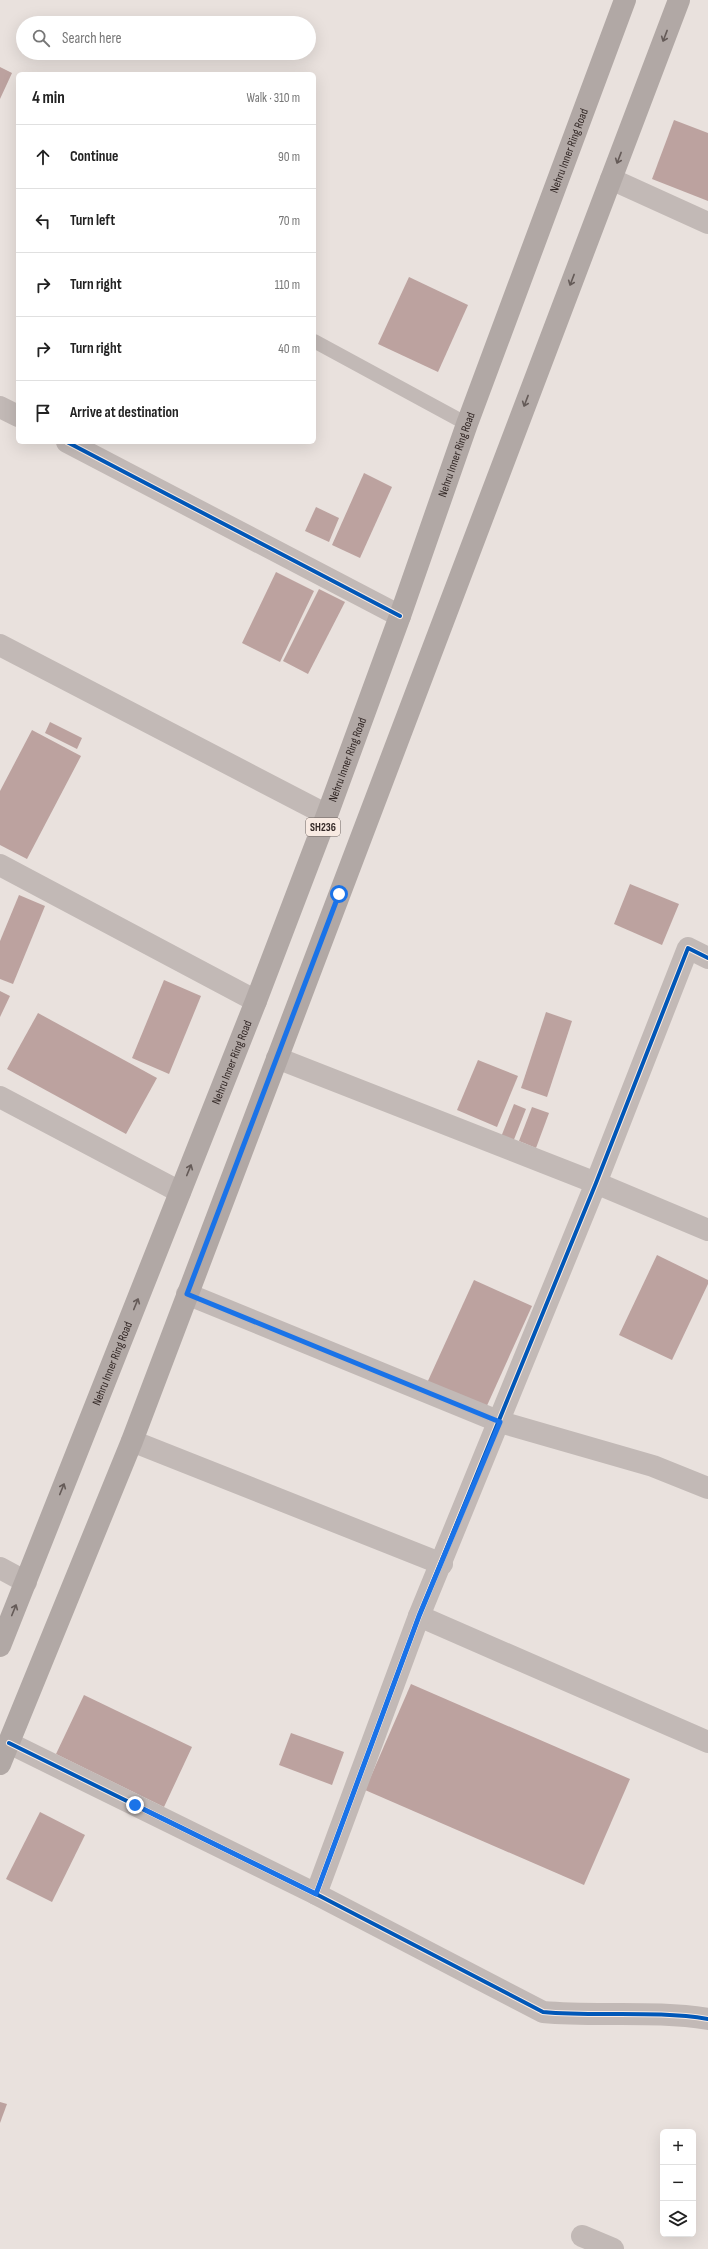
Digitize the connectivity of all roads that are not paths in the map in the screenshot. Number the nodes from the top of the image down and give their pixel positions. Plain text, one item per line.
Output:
1 (626, 0) edge
2 (678, 0) edge
3 (610, 179) junction
4 (708, 223) edge
5 (316, 342) edge
6 (0, 407) edge
7 (16, 415) edge
8 (467, 424) junction
9 (71, 444) edge
10 (400, 616) junction
11 (0, 645) edge
12 (327, 815) junction
13 (0, 866) edge
14 (708, 958) edge
15 (256, 1001) junction
16 (277, 1058) junction
17 (0, 1097) edge
18 (596, 1183) junction
19 (180, 1192) junction
20 (708, 1230) edge
21 (187, 1294) junction
22 (500, 1422) junction
23 (132, 1441) junction
24 (708, 1488) edge
25 (442, 1564) junction
26 (0, 1568) edge
27 (26, 1582) junction
28 (419, 1616) junction
29 (0, 1646) edge
30 (708, 1742) edge
31 (9, 1743) junction
32 (0, 1764) edge
33 (316, 1894) junction
34 (708, 2019) edge
35 (582, 2236) dead end
36 (614, 2249) edge

1 - 8 main road, Nehru Inner Ring Road / SH236
2 -> 3 main road
3 - 4 street
3 -> 16 main road
5 - 8 lane
6 - 7 street
8 - 10 main road, Nehru Inner Ring Road / SH236
9 - 10 street
10 - 12 main road, Nehru Inner Ring Road / SH236
11 - 12 street
12 - 15 main road, Nehru Inner Ring Road / SH236
13 - 15 street
14 - 18 street
19 -> 15 main road, Nehru Inner Ring Road / SH236
16 - 18 street
16 - 21 main road
17 - 19 street
18 - 20 street
18 - 22 street
27 -> 19 main road, Nehru Inner Ring Road / SH236
21 - 22 street
21 - 23 main road
22 - 24 street
22 - 25 street
23 - 25 street
23 - 31 main road
25 - 28 street
26 - 27 street
29 -> 27 main road, Nehru Inner Ring Road / SH236
28 - 30 street
28 - 33 street
31 - 32 main road
31 - 33 street
33 - 34 street
35 - 36 street

